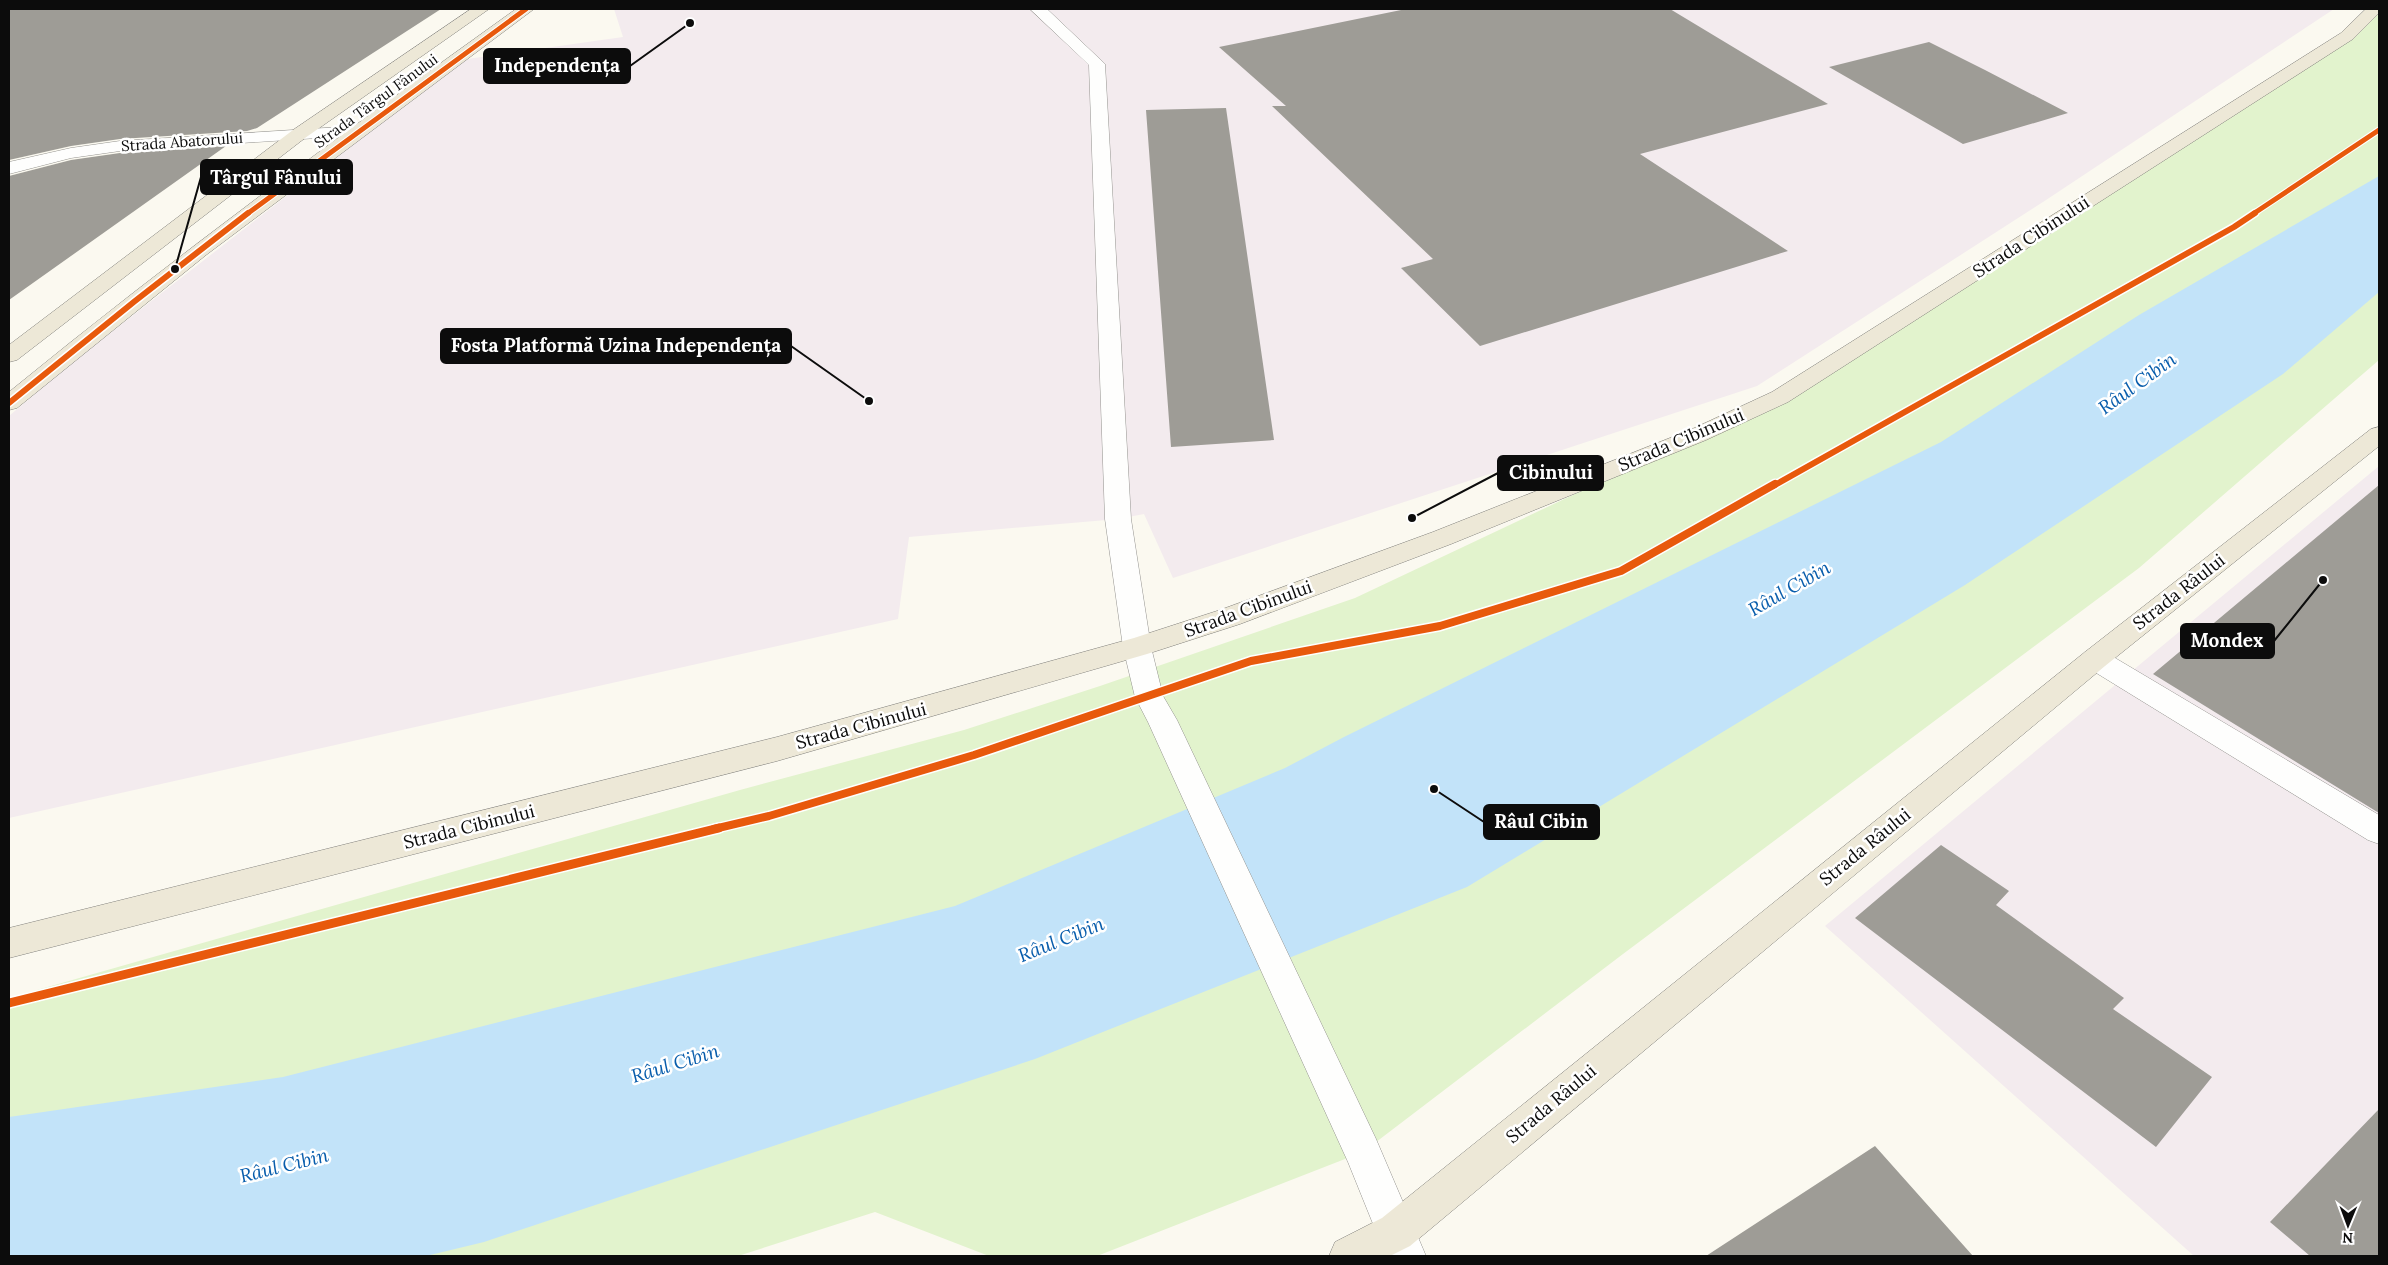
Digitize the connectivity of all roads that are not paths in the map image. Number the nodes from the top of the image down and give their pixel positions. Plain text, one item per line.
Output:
1 (481, 9) edge
2 (526, 9) edge
3 (1038, 9) edge
4 (2376, 9) edge
5 (357, 131) junction
6 (299, 134) junction
7 (9, 168) edge
8 (9, 355) edge
9 (9, 403) edge
10 (2379, 434) edge
11 (1137, 647) junction
12 (2095, 659) junction
13 (2379, 831) edge
14 (9, 943) edge
15 (1402, 1244) edge
16 (1348, 1256) edge

1 - 6 main road, Strada Târgul Fânului
2 - 5 main road, Strada Târgul Fânului
3 - 11 street
4 - 11 main road, Strada Cibinului
5 - 6 street, Strada Abatorului
5 - 9 main road, Strada Târgul Fânului
6 - 7 street, Strada Abatorului
6 - 8 main road, Strada Târgul Fânului
10 - 12 main road, Strada Râului
11 - 14 main road, Strada Cibinului
11 - 15 street
12 - 13 street
12 - 15 main road, Strada Râului
15 - 16 main road, Strada Râului

